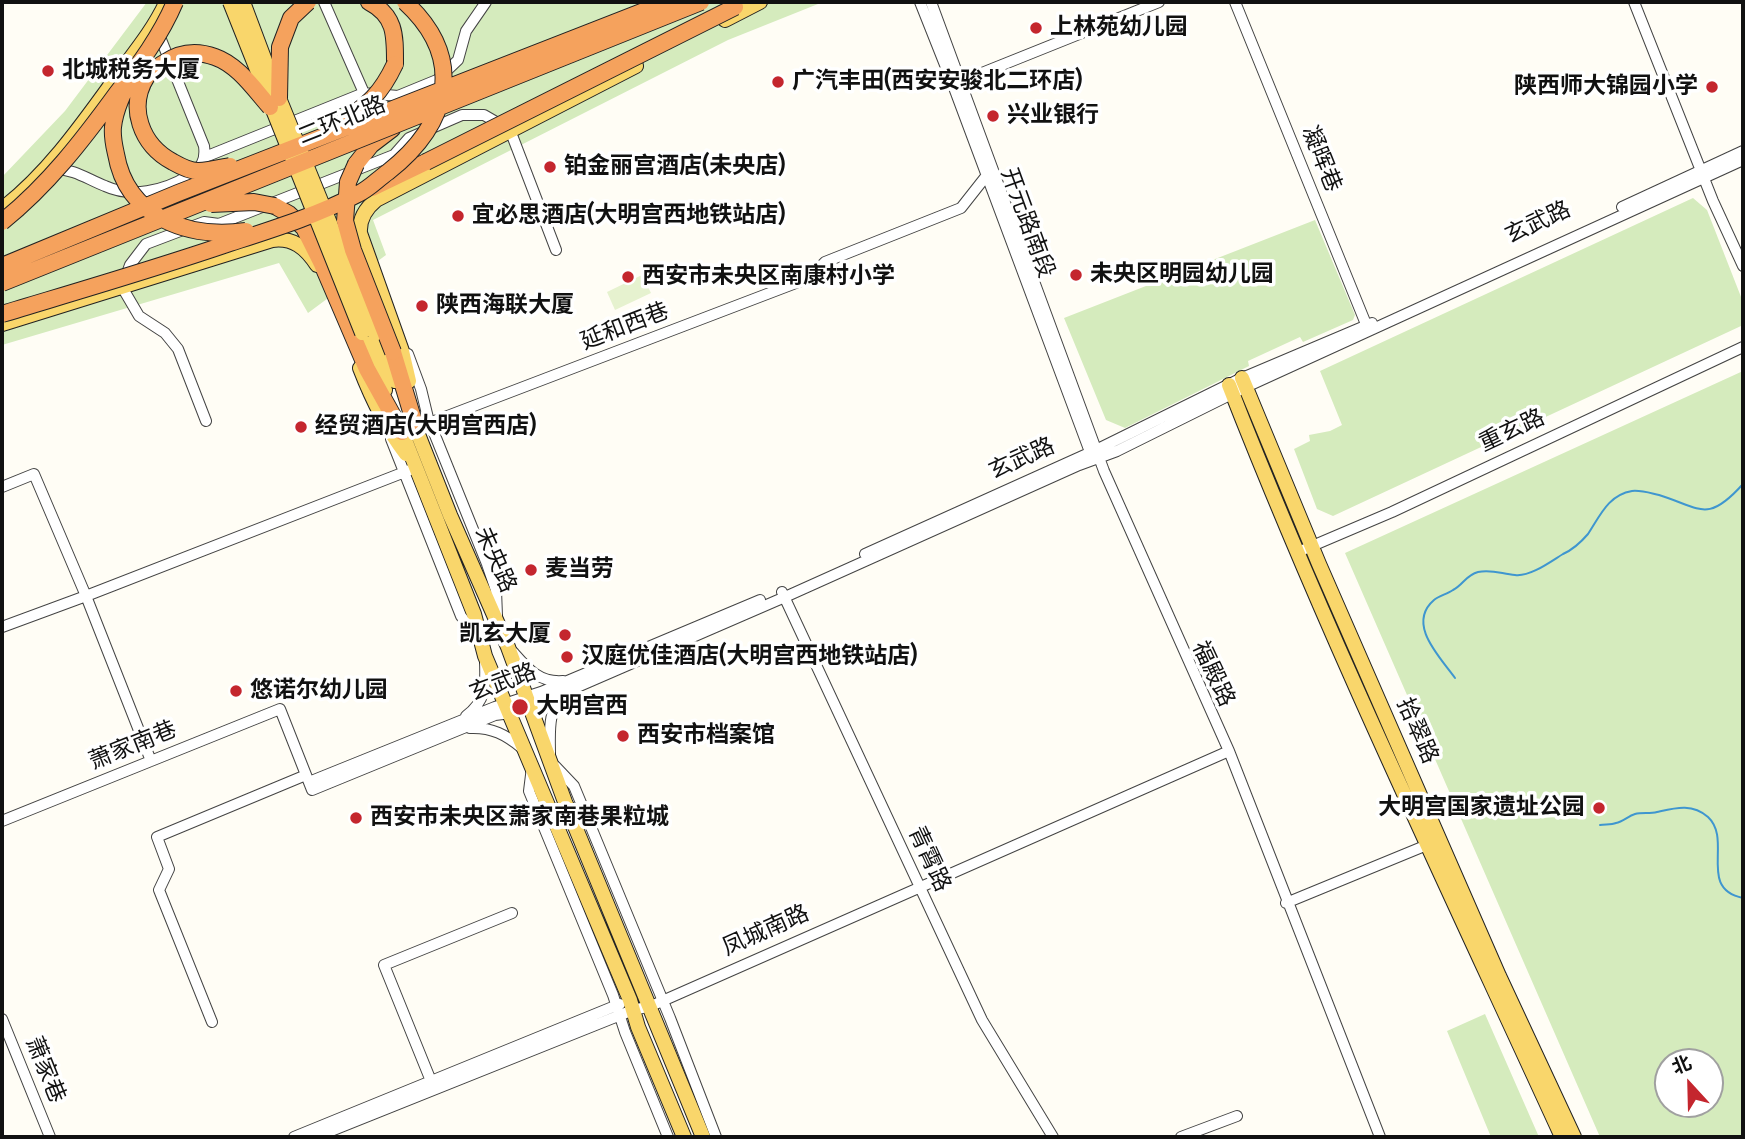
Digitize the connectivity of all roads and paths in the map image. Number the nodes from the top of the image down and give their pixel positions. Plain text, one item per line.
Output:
1 (167, 2) edge
2 (175, 2) edge
3 (230, 2) edge
4 (243, 2) edge
5 (308, 2) edge
6 (324, 2) edge
7 (369, 2) edge
8 (405, 2) edge
9 (486, 2) edge
10 (667, 2) edge
11 (701, 2) edge
12 (760, 2) edge
13 (920, 2) edge
14 (930, 2) edge
15 (1159, 2) edge
16 (1235, 2) edge
17 (1633, 2) edge
18 (740, 4) edge
19 (154, 25) junction
20 (134, 71) junction
21 (957, 83) junction
22 (363, 93) junction
23 (275, 102) junction
24 (400, 122) junction
25 (510, 130) junction
26 (321, 138) junction
27 (1743, 151) edge
28 (205, 157) junction
29 (1743, 160) edge
30 (256, 162) junction
31 (45, 169) junction
32 (1702, 174) junction
33 (987, 175) junction
34 (360, 194) junction
35 (195, 205) junction
36 (2, 209) edge
37 (2, 222) edge
38 (282, 226) junction
39 (556, 250) dead end
40 (2, 266) edge
41 (1743, 266) edge
42 (2, 283) edge
43 (122, 288) junction
44 (2, 314) edge
45 (2, 324) edge
46 (1368, 329) junction
47 (1743, 346) edge
48 (1237, 386) junction
49 (206, 421) dead end
50 (417, 428) junction
51 (1095, 454) junction
52 (414, 464) junction
53 (2, 488) edge
54 (433, 512) junction
55 (450, 515) junction
56 (473, 531) junction
57 (429, 534) junction
58 (1312, 547) junction
59 (1298, 552) junction
60 (783, 594) junction
61 (86, 596) junction
62 (498, 622) junction
63 (2, 627) edge
64 (480, 641) junction
65 (508, 647) junction
66 (485, 656) junction
67 (577, 682) junction
68 (528, 702) junction
69 (508, 708) junction
70 (457, 726) junction
71 (1228, 752) junction
72 (530, 759) junction
73 (152, 761) junction
74 (552, 761) junction
75 (309, 782) junction
76 (2, 821) edge
77 (1427, 845) junction
78 (918, 886) junction
79 (1289, 904) junction
80 (512, 913) dead end
81 (653, 1000) junction
82 (625, 1008) junction
83 (2, 1018) edge
84 (212, 1021) dead end
85 (431, 1081) junction
86 (1237, 1116) dead end
87 (50, 1137) edge
88 (294, 1137) edge
89 (316, 1137) edge
90 (668, 1137) edge
91 (684, 1137) edge
92 (703, 1137) edge
93 (716, 1137) edge
94 (1053, 1137) edge
95 (1181, 1137) edge
96 (1380, 1137) edge
97 (1562, 1137) edge
98 (1574, 1137) edge

1 - 19 main road
2 - 20 highway, bridge
3 - 23 main road, 未央路, bridge
4 - 23 main road, 未央路, bridge
5 - 23 highway, bridge
6 - 22 street
7 - 26 highway, bridge
8 - 34 highway, bridge
9 - 22 street
10 - 26 highway, 二环北路, bridge
11 - 24 highway, 二环北路, bridge
12 - 25 main road
13 - 21 street, 开元路南段
14 - 21 street, 开元路南段
15 - 21 street
16 - 46 street, 凝晖巷
17 - 32 street
18 - 34 highway, bridge
19 - 28 street
19 - 31 main road
20 - 37 highway, bridge
20 - 38 highway, bridge
21 - 33 street, 开元路南段
21 - 51 street, 开元路南段
22 - 28 street
23 - 30 highway, bridge
23 - 50 main road, 未央路, bridge
24 - 35 highway, 二环北路, bridge
24 - 50 highway, bridge
25 - 39 street
25 - 43 street
25 - 50 main road
26 - 30 highway, 二环北路, bridge
27 - 32 street, 玄武路
28 - 31 street
29 - 32 street, 玄武路
30 - 40 highway, 二环北路, bridge
31 - 36 main road
32 - 41 street
32 - 46 street, 玄武路
33 - 50 street, 延和西巷
33 - 51 street, 开元路南段
34 - 38 highway, bridge
35 - 42 highway, 二环北路, bridge
35 - 50 highway, bridge
38 - 44 highway, bridge
43 - 45 main road
43 - 49 street
43 - 52 main road
46 - 48 street, 玄武路
47 - 58 street, 重玄路
48 - 51 street, 玄武路
48 - 58 main road, 拾翠路
48 - 59 main road, 拾翠路
50 - 52 main road, 未央路
50 - 56 street
51 - 60 street, 玄武路
51 - 71 street, 福殿路
52 - 54 main road, 未央路
52 - 55 main road, 未央路
52 - 57 street
52 - 61 street
53 - 61 street
54 - 57 street
54 - 64 main road, 未央路
55 - 56 street
55 - 62 main road, 未央路
56 - 62 street
57 - 64 street
58 - 59 street, 重玄路
58 - 98 main road, 拾翠路
59 - 77 main road, 拾翠路
60 - 67 street, 玄武路
60 - 78 street, 青霄路
61 - 63 street
61 - 73 street
62 - 65 main road, 未央路
64 - 66 main road, 未央路
65 - 67 street
65 - 68 main road, 未央路
66 - 69 main road, 未央路
66 - 70 street
67 - 68 street, 玄武路
67 - 74 street
68 - 69 street, 玄武路
68 - 74 main road, 未央路
69 - 70 street, 玄武路
69 - 72 main road, 未央路
70 - 72 street
70 - 75 street, 玄武路
71 - 78 street, 凤城南路
71 - 79 street, 福殿路
72 - 82 main road, 未央路
73 - 75 street, 萧家南巷
73 - 76 street, 萧家南巷
74 - 81 main road, 未央路
75 - 84 street, 玄武路
77 - 79 street
77 - 97 main road, 拾翠路
78 - 81 street, 凤城南路
78 - 94 street, 青霄路
79 - 96 street, 福殿路
80 - 85 street
81 - 82 street, 凤城南路
81 - 92 main road, 未央路
81 - 93 street
82 - 85 street, 凤城南路
82 - 89 street, 凤城南路
82 - 90 street
82 - 91 main road, 未央路
83 - 87 street, 萧家巷
85 - 88 street, 凤城南路
86 - 95 street

